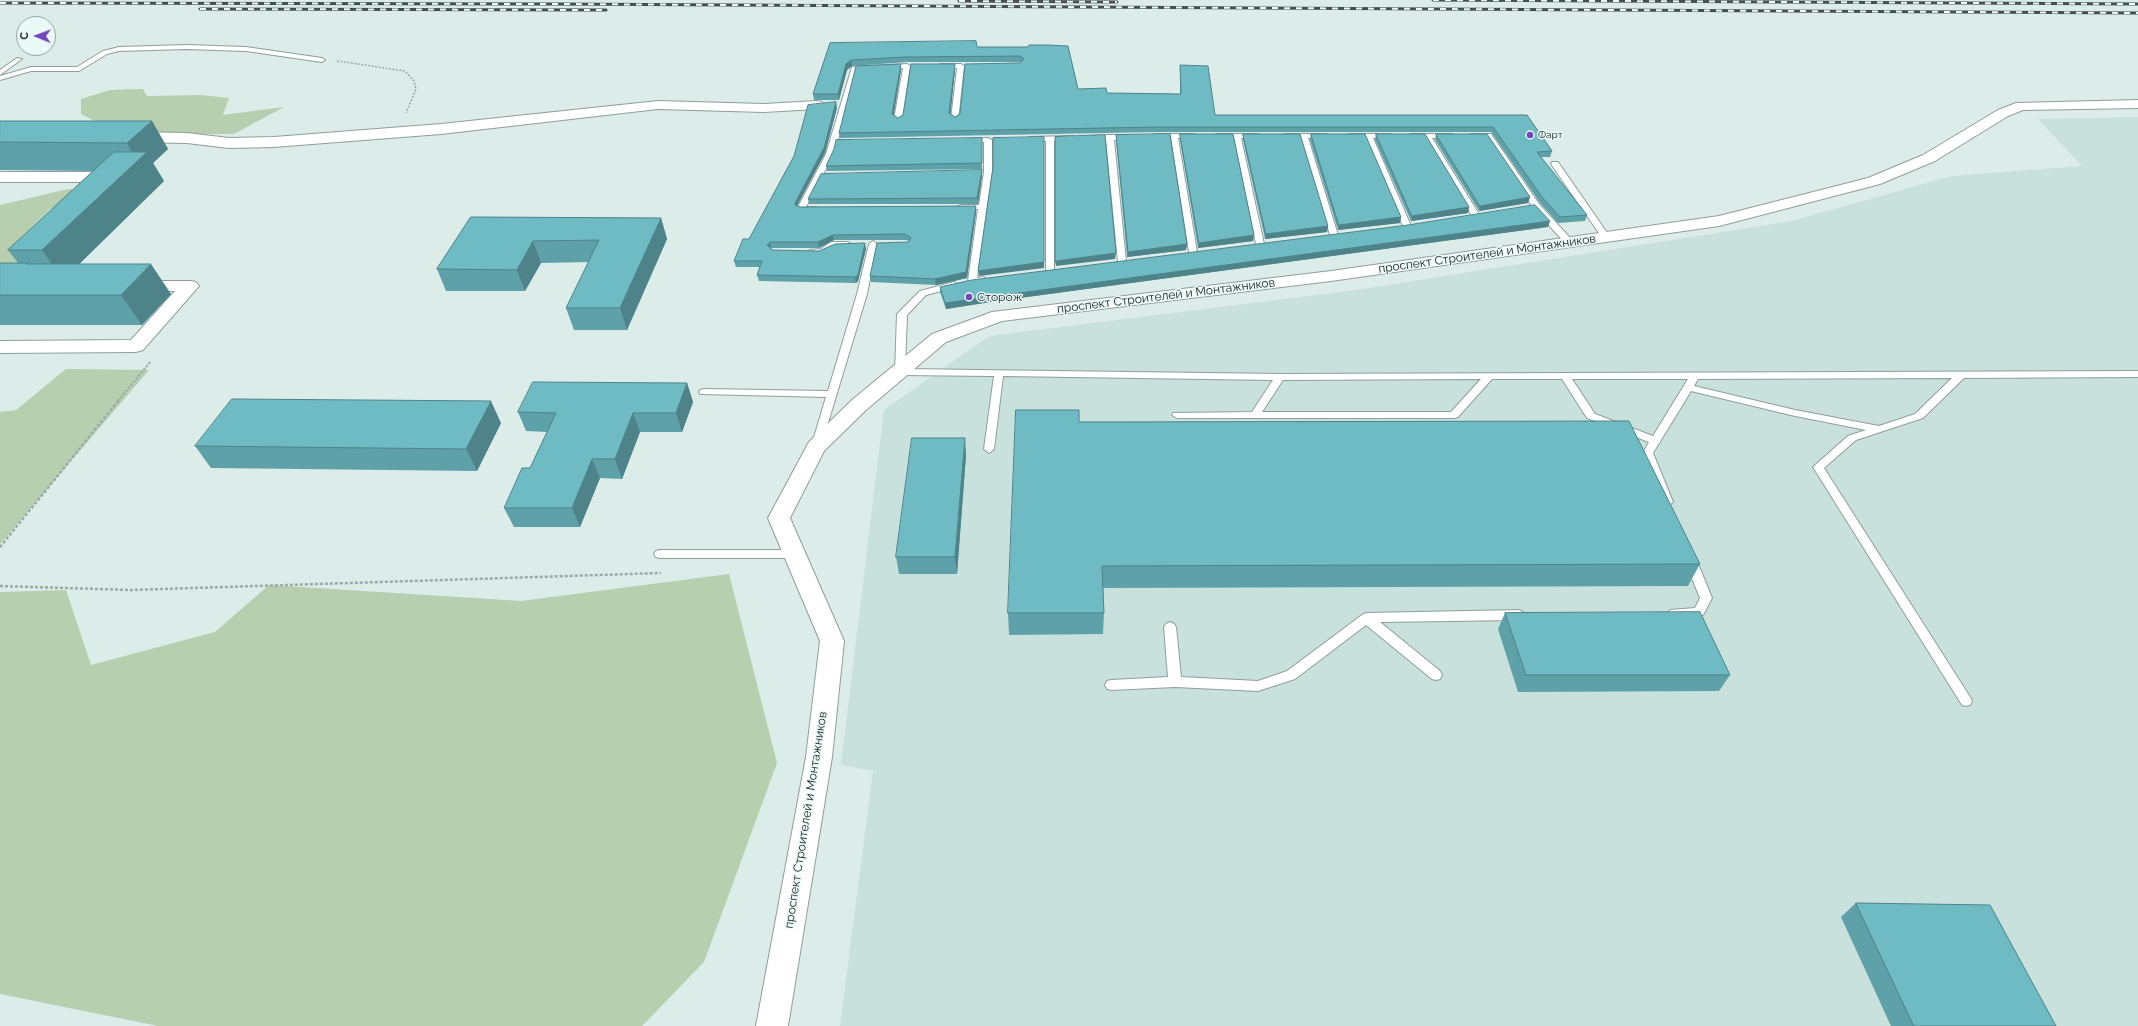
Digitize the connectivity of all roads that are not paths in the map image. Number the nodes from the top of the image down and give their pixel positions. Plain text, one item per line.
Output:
1 (20, 59) dead end
2 (322, 60) road end
3 (930, 66) edge
4 (0, 73) edge
5 (0, 78) edge
6 (2138, 104) edge
7 (820, 105) edge
8 (955, 119) edge
9 (898, 120) edge
10 (115, 136) edge
11 (1174, 136) junction
12 (1237, 136) junction
13 (1267, 136) edge
14 (1281, 136) edge
15 (1303, 136) junction
16 (1368, 136) junction
17 (1427, 136) junction
18 (1110, 137) junction
19 (1050, 139) junction
20 (1019, 140) edge
21 (957, 141) edge
22 (833, 142) junction
23 (856, 142) edge
24 (1555, 164) dead end
25 (0, 177) edge
26 (109, 194) edge
27 (983, 206) junction
28 (951, 207) edge
29 (825, 208) edge
30 (1476, 216) edge
31 (1407, 226) edge
32 (1334, 235) edge
33 (1606, 237) junction
34 (1569, 242) junction
35 (1261, 244) edge
36 (801, 252) edge
37 (1192, 252) edge
38 (1122, 262) edge
39 (1050, 271) edge
40 (995, 278) edge
41 (972, 281) junction
42 (120, 286) edge
43 (0, 347) edge
44 (900, 372) junction
45 (1000, 373) junction
46 (2138, 374) edge
47 (1962, 375) junction
48 (1565, 376) junction
49 (1696, 376) junction
50 (1280, 377) junction
51 (1489, 377) junction
52 (1686, 388) junction
53 (704, 392) dead end
54 (832, 394) junction
55 (1177, 415) dead end
56 (1255, 415) junction
57 (1880, 429) junction
58 (1656, 440) junction
59 (816, 447) junction
60 (989, 449) dead end
61 (1671, 511) edge
62 (1686, 547) edge
63 (660, 554) dead end
64 (795, 554) junction
65 (1660, 613) edge
66 (1532, 615) edge
67 (1366, 618) junction
68 (1170, 627) dead end
69 (1436, 675) dead end
70 (1175, 682) junction
71 (1111, 685) dead end
72 (1966, 701) dead end
73 (772, 1026) edge

1 - 4 lane
2 - 5 lane
3 - 8 lane
6 - 33 street, проспект Строителей и Монтажников
7 - 10 street
9 - 22 lane
11 - 12 lane
11 - 18 lane
11 - 37 lane
12 - 13 lane
12 - 35 lane
14 - 15 lane
15 - 16 lane
15 - 32 lane
16 - 17 lane
16 - 31 lane
17 - 30 lane
17 - 34 lane
18 - 19 lane
18 - 38 lane
19 - 20 lane
19 - 39 lane
21 - 27 lane
22 - 23 lane
22 - 29 lane
24 - 33 lane
25 - 26 street
27 - 28 lane
27 - 41 lane
33 - 34 street, проспект Строителей и Монтажников
34 - 44 street, проспект Строителей и Монтажников
36 - 54 lane
40 - 41 lane
41 - 44 lane
42 - 43 street
44 - 45 lane
44 - 59 street, проспект Строителей и Монтажников
45 - 50 lane
45 - 60 lane
46 - 47 lane
47 - 49 lane
47 - 57 lane
48 - 49 lane
48 - 51 lane
48 - 58 lane
49 - 52 lane
50 - 51 lane
50 - 56 lane
51 - 56 lane
52 - 57 lane
52 - 58 lane
53 - 54 lane
54 - 59 lane
55 - 56 lane
57 - 72 lane
58 - 61 lane
59 - 64 street, проспект Строителей и Монтажников
62 - 65 lane
63 - 64 lane
64 - 73 street, проспект Строителей и Монтажников
66 - 67 lane
67 - 69 lane
67 - 70 lane
68 - 70 lane
70 - 71 lane

